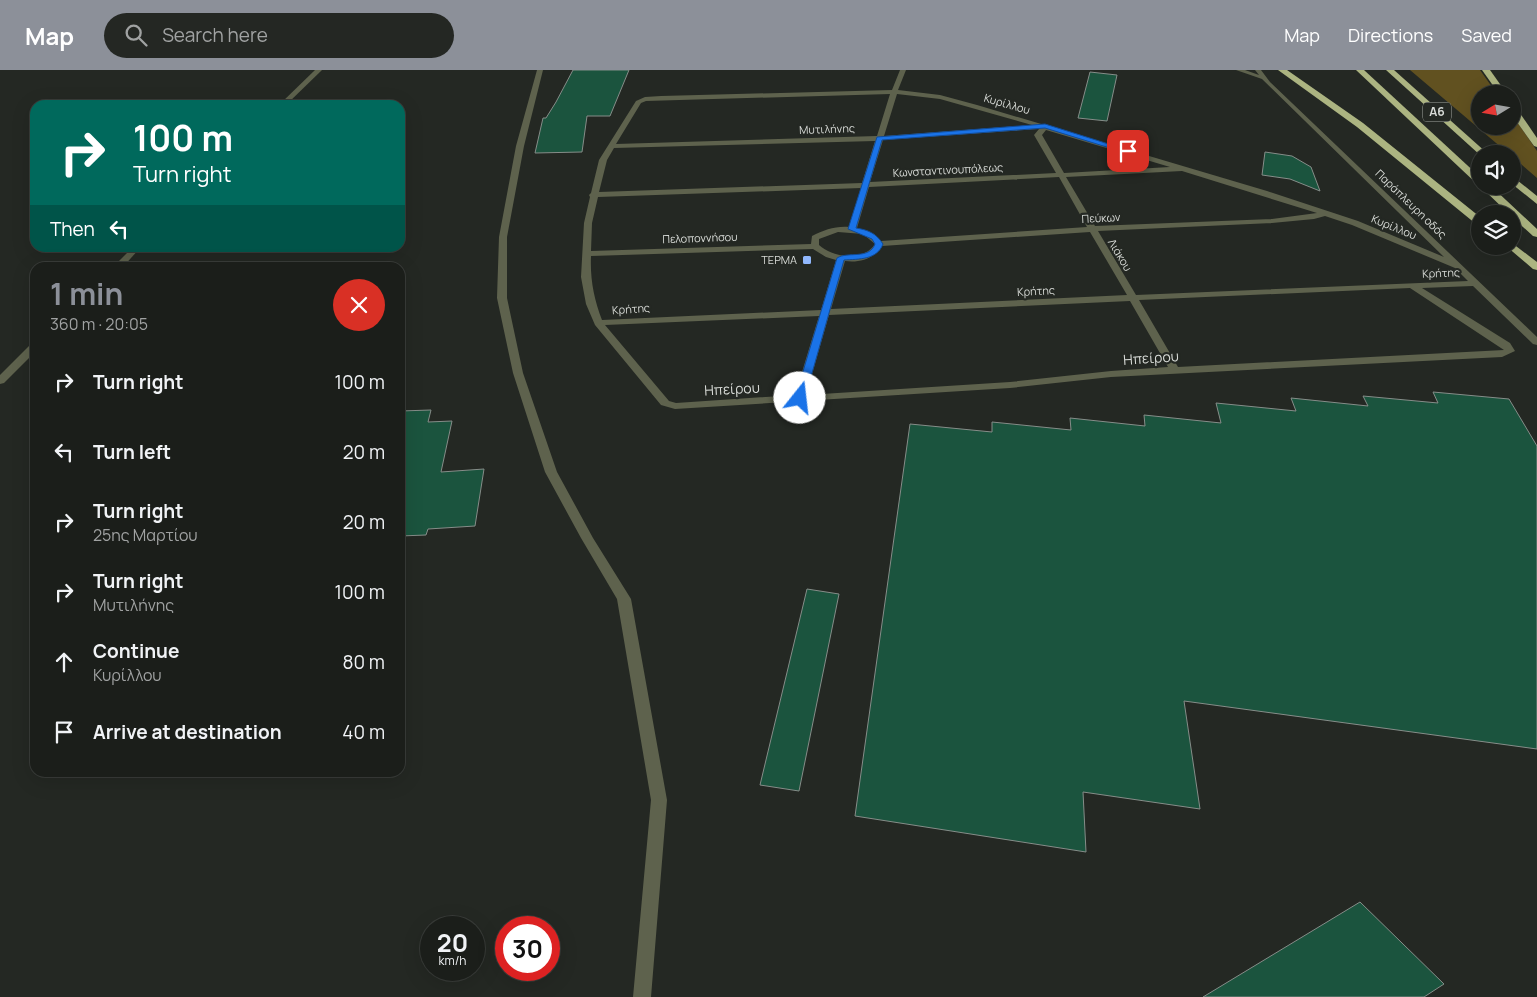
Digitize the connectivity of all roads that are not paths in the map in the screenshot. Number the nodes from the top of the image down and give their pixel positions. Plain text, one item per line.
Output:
1 (318, 70) edge
2 (540, 70) edge
3 (903, 70) edge
4 (1239, 70) edge
5 (1249, 70) edge
6 (1258, 70) edge
7 (1282, 70) edge
8 (1360, 70) edge
9 (1390, 70) edge
10 (1488, 71) edge
11 (1264, 80) junction
12 (1497, 85) edge
13 (894, 92) junction
14 (287, 100) edge
15 (1521, 121) edge
16 (1045, 126) junction
17 (879, 138) junction
18 (1537, 144) edge
19 (1474, 145) edge
20 (610, 146) junction
21 (1184, 168) junction
22 (1471, 174) edge
23 (1063, 176) junction
24 (866, 185) junction
25 (1521, 187) edge
26 (594, 195) junction
27 (1495, 195) edge
28 (1537, 200) edge
29 (1324, 213) junction
30 (1471, 215) edge
31 (852, 229) junction
32 (1092, 230) junction
33 (1537, 234) edge
34 (879, 244) junction
35 (815, 246) junction
36 (132, 252) edge
37 (587, 254) junction
38 (1521, 254) edge
39 (841, 258) junction
40 (122, 262) edge
41 (1460, 267) junction
42 (1537, 267) edge
43 (1475, 283) junction
44 (1411, 285) junction
45 (1132, 297) junction
46 (825, 313) junction
47 (598, 323) junction
48 (1537, 342) edge
49 (30, 351) edge
50 (1175, 370) junction
51 (0, 381) edge
52 (800, 398) junction
53 (642, 997) edge

1 - 14 street
2 - 53 street
3 - 13 street
4 - 11 street
5 - 11 street, Παράπλευρη οδός
6 - 11 street, Παράπλευρη οδός
7 - 30 highway
8 - 22 highway, Α6
9 - 19 highway, Α6
10 - 12 highway
11 - 41 street, Παράπλευρη οδός
13 - 16 street, Κυρίλλου
13 - 17 street
13 - 20 street, Κυρίλλου
15 - 18 highway
16 - 17 street, Μυτιλήνης
16 - 21 street, Κυρίλλου
16 - 23 street, Λιάκου
17 - 20 street, Μυτιλήνης
17 - 24 street
20 - 26 street
21 - 23 street, Κωνσταντινουπόλεως
21 - 29 street, Κυρίλλου
23 - 24 street, Κωνσταντινουπόλεως
23 - 32 street, Λιάκου
24 - 26 street, Κωνσταντινουπόλεως
24 - 31 street
25 - 28 highway
26 - 37 street
27 - 33 highway
29 - 32 street, Πεύκων
29 - 41 street, Κυρίλλου
31 - 34 street
31 - 35 street
32 - 34 street, Πεύκων
32 - 45 street, Λιάκου
34 - 39 street
35 - 37 street, Πελοποννήσου
35 - 39 street
36 - 40 street
37 - 47 street
38 - 42 highway
39 - 46 street
41 - 43 street, Παράπλευρη οδός
43 - 44 street, Κρήτης
43 - 48 street, Παράπλευρη οδός
44 - 45 street, Κρήτης
44 - 50 street, Ηπείρου
45 - 46 street, Κρήτης
45 - 50 street, Λιάκου
46 - 47 street, Κρήτης
46 - 52 street
47 - 52 street, Ηπείρου
49 - 51 street
50 - 52 street, Ηπείρου

